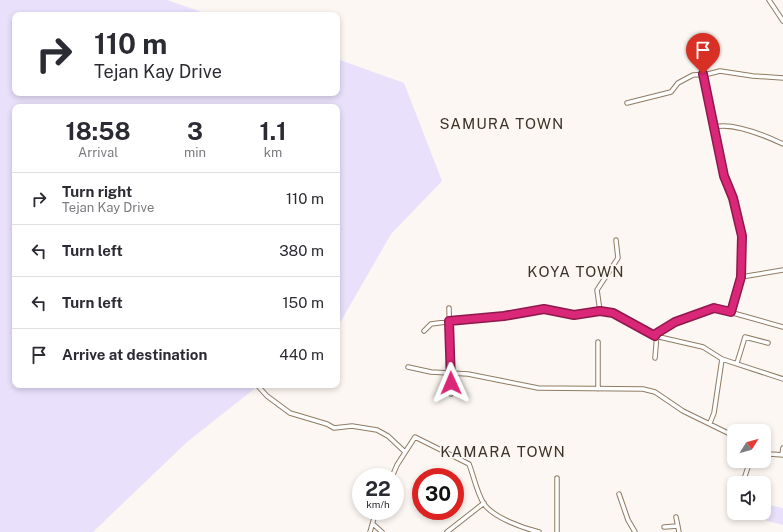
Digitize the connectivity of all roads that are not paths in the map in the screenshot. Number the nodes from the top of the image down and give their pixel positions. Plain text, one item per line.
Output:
1 (769, 0) edge
2 (783, 21) edge
3 (703, 74) junction
4 (783, 78) edge
5 (627, 103) dead end
6 (714, 127) junction
7 (783, 144) edge
8 (616, 240) dead end
9 (783, 270) edge
10 (741, 277) junction
11 (449, 308) dead end
12 (600, 311) junction
13 (731, 312) junction
14 (449, 321) junction
15 (783, 327) edge
16 (424, 331) dead end
17 (655, 336) junction
18 (598, 342) dead end
19 (768, 343) dead end
20 (655, 358) dead end
21 (722, 359) junction
22 (737, 363) junction
23 (408, 367) dead end
24 (450, 373) junction
25 (783, 379) edge
26 (260, 388) edge
27 (598, 389) junction
28 (451, 394) dead end
29 (710, 423) junction
30 (727, 432) edge
31 (783, 448) edge
32 (405, 452) junction
33 (771, 454) edge
34 (783, 455) edge
35 (395, 468) edge
36 (748, 468) edge
37 (745, 476) dead end
38 (557, 478) dead end
39 (619, 494) dead end
40 (484, 503) junction
41 (676, 517) dead end
42 (374, 520) edge
43 (373, 524) junction
44 (678, 526) junction
45 (664, 527) dead end
46 (525, 530) edge
47 (370, 532) edge
48 (382, 532) edge
49 (447, 532) edge
50 (538, 532) edge
51 (557, 532) edge
52 (634, 532) edge
53 (679, 532) edge

1 - 2 street
3 - 4 street
3 - 5 street
3 - 6 street
6 - 7 street
6 - 10 street
8 - 12 street
9 - 10 street
10 - 13 street
11 - 14 street
12 - 14 street
12 - 17 street
13 - 15 street
13 - 17 street
14 - 16 street
14 - 24 street
17 - 20 street
17 - 21 street
18 - 27 street
19 - 22 street
21 - 22 street
21 - 29 street
22 - 25 street
23 - 24 street
24 - 27 street
24 - 28 street
26 - 32 street
27 - 29 street
29 - 30 street
31 - 34 street
32 - 35 street
32 - 40 street
33 - 34 street
36 - 37 street
38 - 51 street
39 - 52 street
40 - 46 street
40 - 49 street
41 - 44 street
42 - 43 street
43 - 47 street
43 - 48 street
44 - 45 street
44 - 53 street
46 - 50 street

